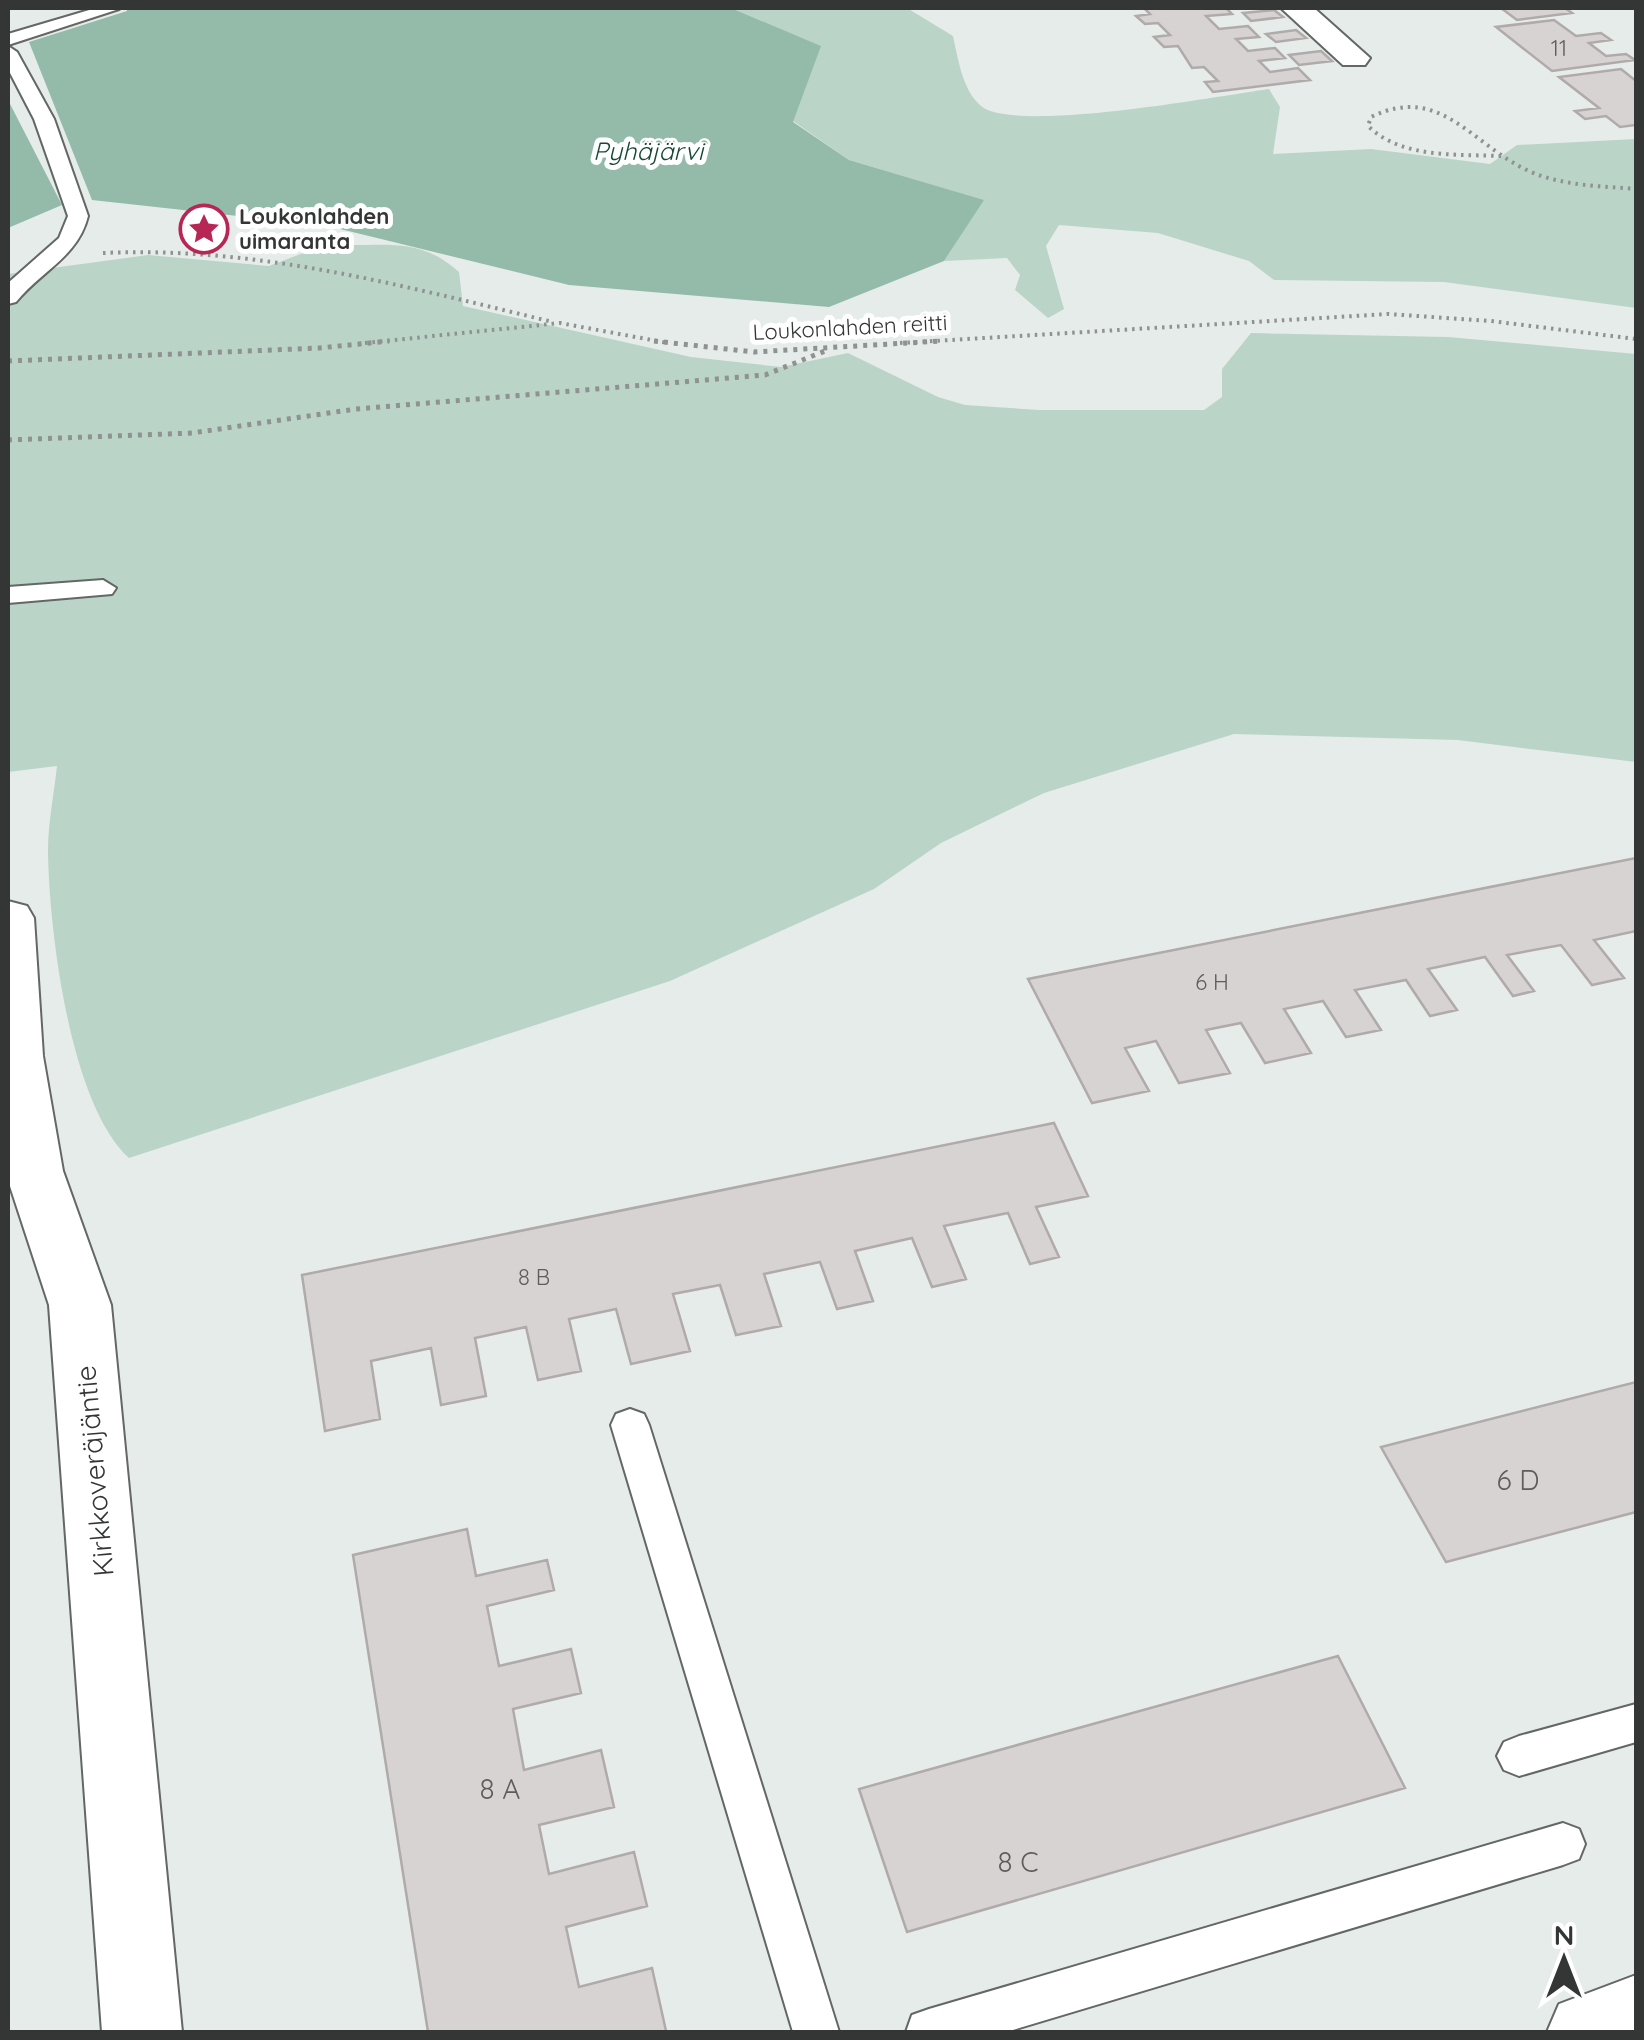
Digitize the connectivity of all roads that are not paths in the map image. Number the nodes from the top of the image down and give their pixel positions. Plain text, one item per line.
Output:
1 (110, 8) edge
2 (1296, 8) edge
3 (8, 40) edge
4 (8, 52) edge
5 (1354, 58) dead end
6 (8, 297) edge
7 (103, 588) dead end
8 (8, 595) edge
9 (8, 918) edge
10 (630, 1425) dead end
11 (1636, 1723) edge
12 (1519, 1756) dead end
13 (1564, 1844) dead end
14 (1636, 2015) edge
15 (142, 2032) edge
16 (816, 2032) edge
17 (929, 2032) edge
18 (1587, 2032) edge

1 - 3 lane
2 - 5 street
4 - 6 lane
7 - 8 lane
9 - 15 street, Kirkkoveräjäntie
10 - 16 lane
11 - 12 lane
13 - 17 lane
14 - 18 street

